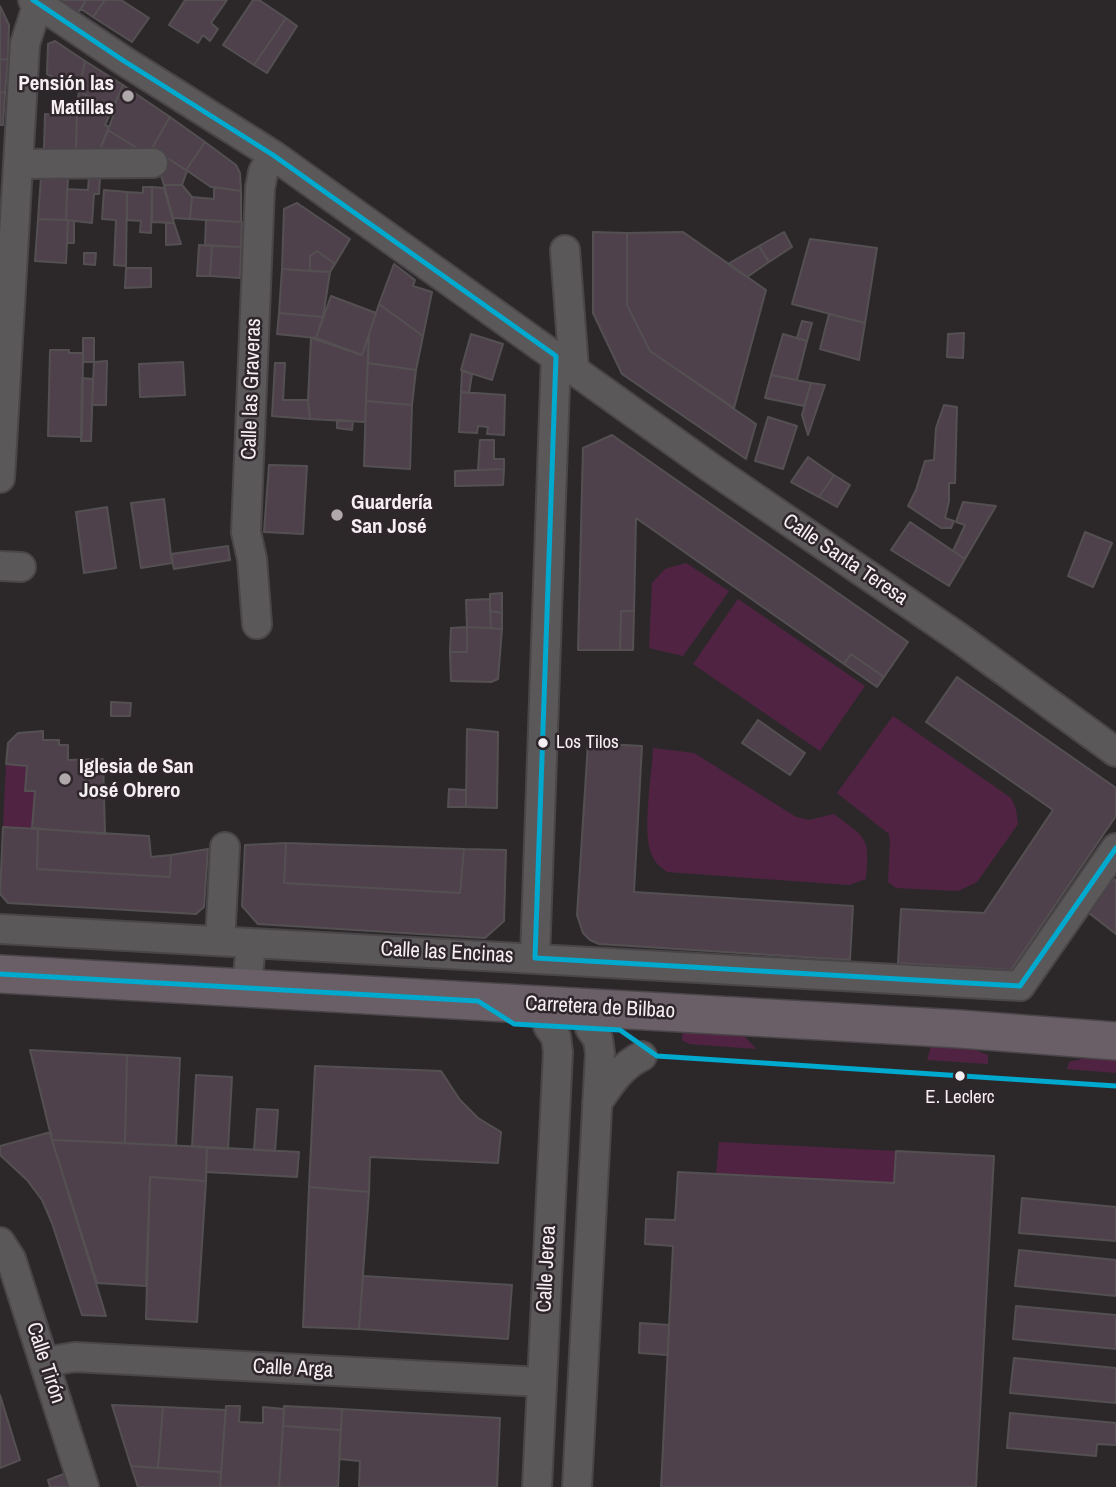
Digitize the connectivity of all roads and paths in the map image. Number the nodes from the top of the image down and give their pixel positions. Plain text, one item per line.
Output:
1 (36, 2) edge
2 (272, 155) junction
3 (153, 163) dead end
4 (18, 164) junction
5 (565, 250) dead end
6 (14, 328) edge
7 (565, 362) junction
8 (0, 478) edge
9 (257, 624) dead end
10 (1116, 752) edge
11 (225, 847) dead end
12 (1116, 848) edge
13 (0, 929) edge
14 (220, 941) junction
15 (251, 943) junction
16 (543, 958) junction
17 (0, 974) edge
18 (247, 987) junction
19 (548, 1015) junction
20 (595, 1041) dead end
21 (1116, 1041) edge
22 (642, 1056) dead end
23 (597, 1103) junction
24 (0, 1242) edge
25 (44, 1362) junction
26 (541, 1382) junction
27 (84, 1487) edge
28 (537, 1487) edge
29 (576, 1487) edge

1 - 2 street, Calle Santa Teresa
1 - 4 street
2 - 7 street, Calle Santa Teresa
2 - 9 street, Calle las Graveras
3 - 4 street
4 - 6 street
5 - 7 street
6 - 8 street
7 - 10 street, Calle Santa Teresa
7 - 16 street
11 - 14 street
12 - 16 street, Calle las Encinas
13 - 14 street, Calle las Encinas
14 - 15 street, Calle las Encinas
15 - 16 street, Calle las Encinas
15 - 18 street
16 - 19 street
17 - 18 main road, Carretera de Bilbao
18 - 19 main road, Carretera de Bilbao
19 - 21 main road, Carretera de Bilbao
19 - 26 street, Calle Jerea
20 - 23 street, Calle Jerea
22 - 23 street
23 - 29 street, Calle Jerea
24 - 25 street, Calle Tirón
25 - 26 street, Calle Arga
25 - 27 street, Calle Tirón
26 - 28 street, Calle Jerea

